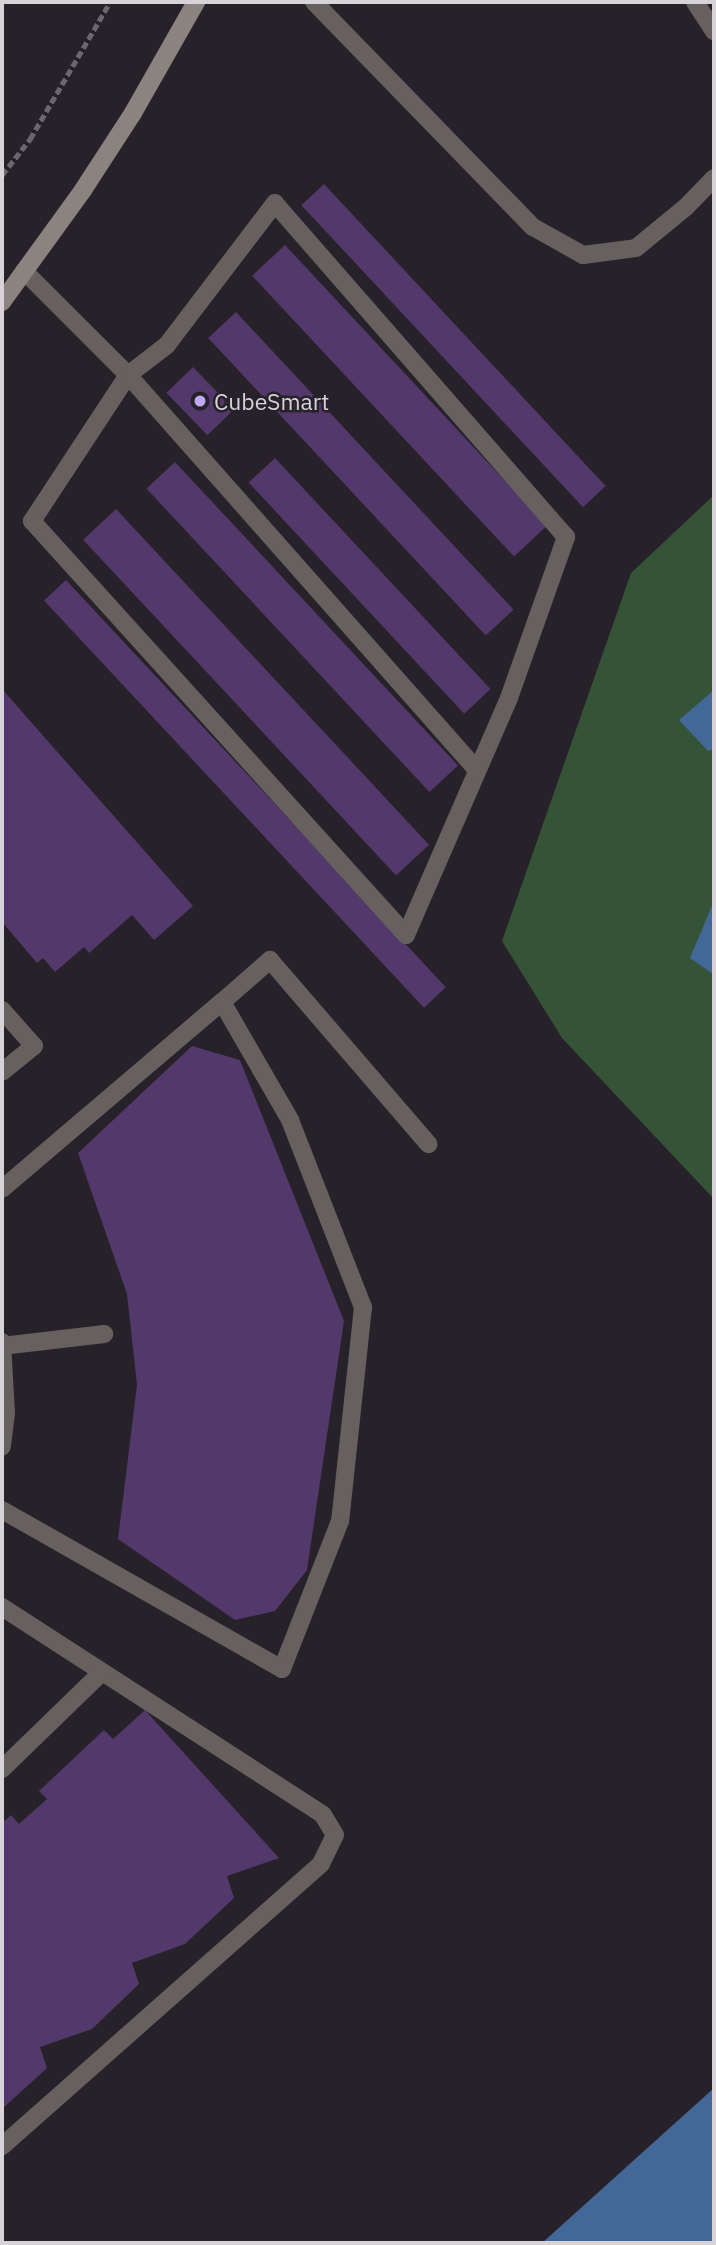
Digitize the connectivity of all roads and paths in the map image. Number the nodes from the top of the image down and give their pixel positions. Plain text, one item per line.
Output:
1 (110, 2) edge
2 (196, 2) edge
3 (314, 2) edge
4 (695, 2) edge
5 (714, 31) edge
6 (2, 175) edge
7 (714, 178) edge
8 (24, 271) junction
9 (2, 302) edge
10 (128, 375) junction
11 (477, 770) junction
12 (222, 1002) junction
13 (2, 1010) edge
14 (2, 1072) edge
15 (428, 1144) dead end
16 (2, 1189) edge
17 (104, 1334) dead end
18 (2, 1344) edge
19 (2, 1447) edge
20 (2, 1510) edge
21 (2, 1607) edge
22 (102, 1672) junction
23 (2, 1769) edge
24 (2, 2146) edge

1 - 6 path
2 - 8 main road
3 - 7 street
4 - 5 street
8 - 9 main road
8 - 10 street
10 - 11 street
10 - 11 street
10 - 11 street
12 - 15 street
12 - 16 street
12 - 20 street
13 - 14 street
17 - 18 street
18 - 19 street
21 - 22 street
22 - 23 street
22 - 24 street

